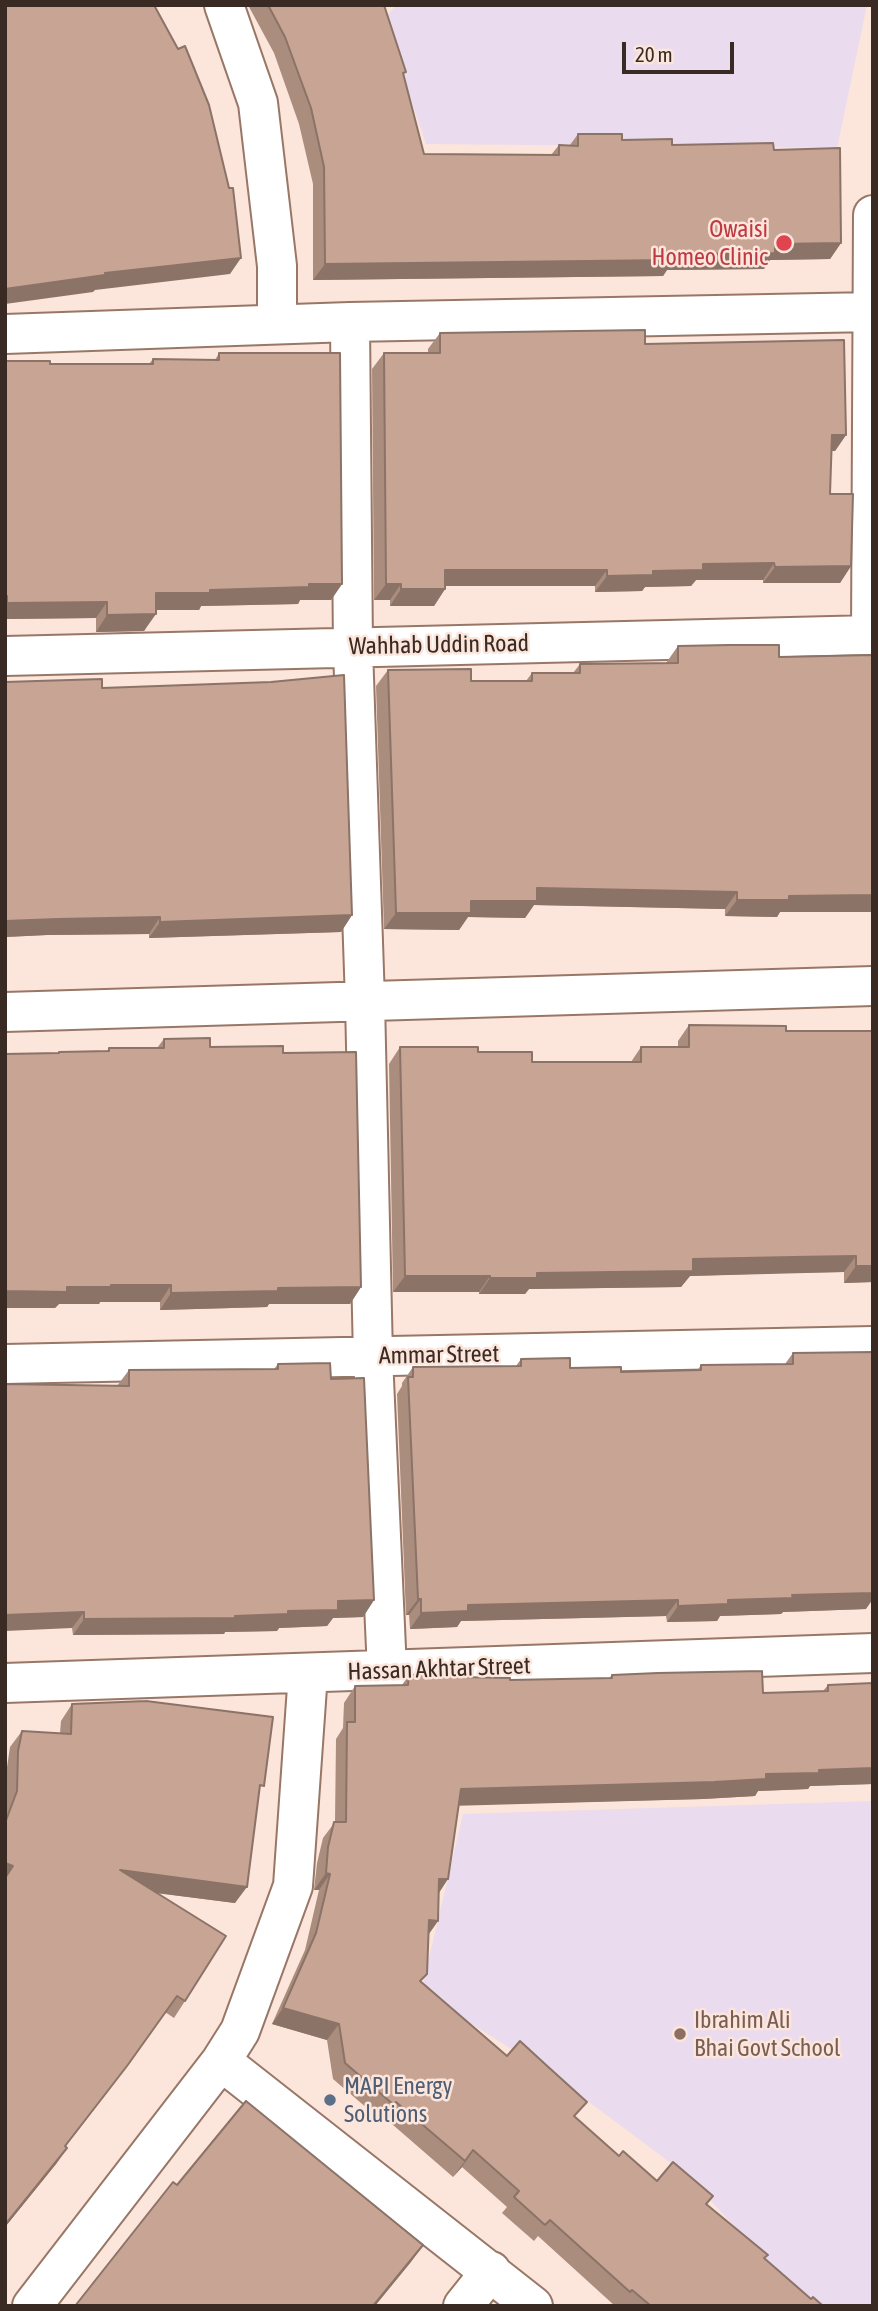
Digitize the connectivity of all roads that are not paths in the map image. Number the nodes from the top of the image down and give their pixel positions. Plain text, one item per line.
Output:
1 (224, 5) edge
2 (873, 215) edge
3 (872, 312) edge
4 (351, 323) junction
5 (277, 324) junction
6 (5, 334) edge
7 (872, 635) edge
8 (353, 648) junction
9 (5, 656) edge
10 (873, 986) edge
11 (365, 1001) junction
12 (5, 1013) edge
13 (873, 1346) edge
14 (373, 1357) junction
15 (5, 1364) edge
16 (873, 1653) edge
17 (387, 1671) junction
18 (308, 1673) junction
19 (5, 1684) edge
20 (221, 2061) junction
21 (491, 2271) junction
22 (32, 2306) edge
23 (463, 2306) edge
24 (533, 2306) edge

1 - 5 street
2 - 3 street
3 - 4 street
3 - 7 street
4 - 5 street
4 - 8 street
5 - 6 street
7 - 8 street, Wahhab Uddin Road
8 - 9 street, Wahhab Uddin Road
8 - 11 street
10 - 11 street
11 - 12 street
11 - 14 street
13 - 14 street, Ammar Street
14 - 15 street, Ammar Street
14 - 17 street
16 - 17 street, Hassan Akhtar Street
17 - 18 street, Hassan Akhtar Street
18 - 19 street, Hassan Akhtar Street
18 - 20 street
20 - 21 street
20 - 22 street
21 - 23 street
21 - 24 street

